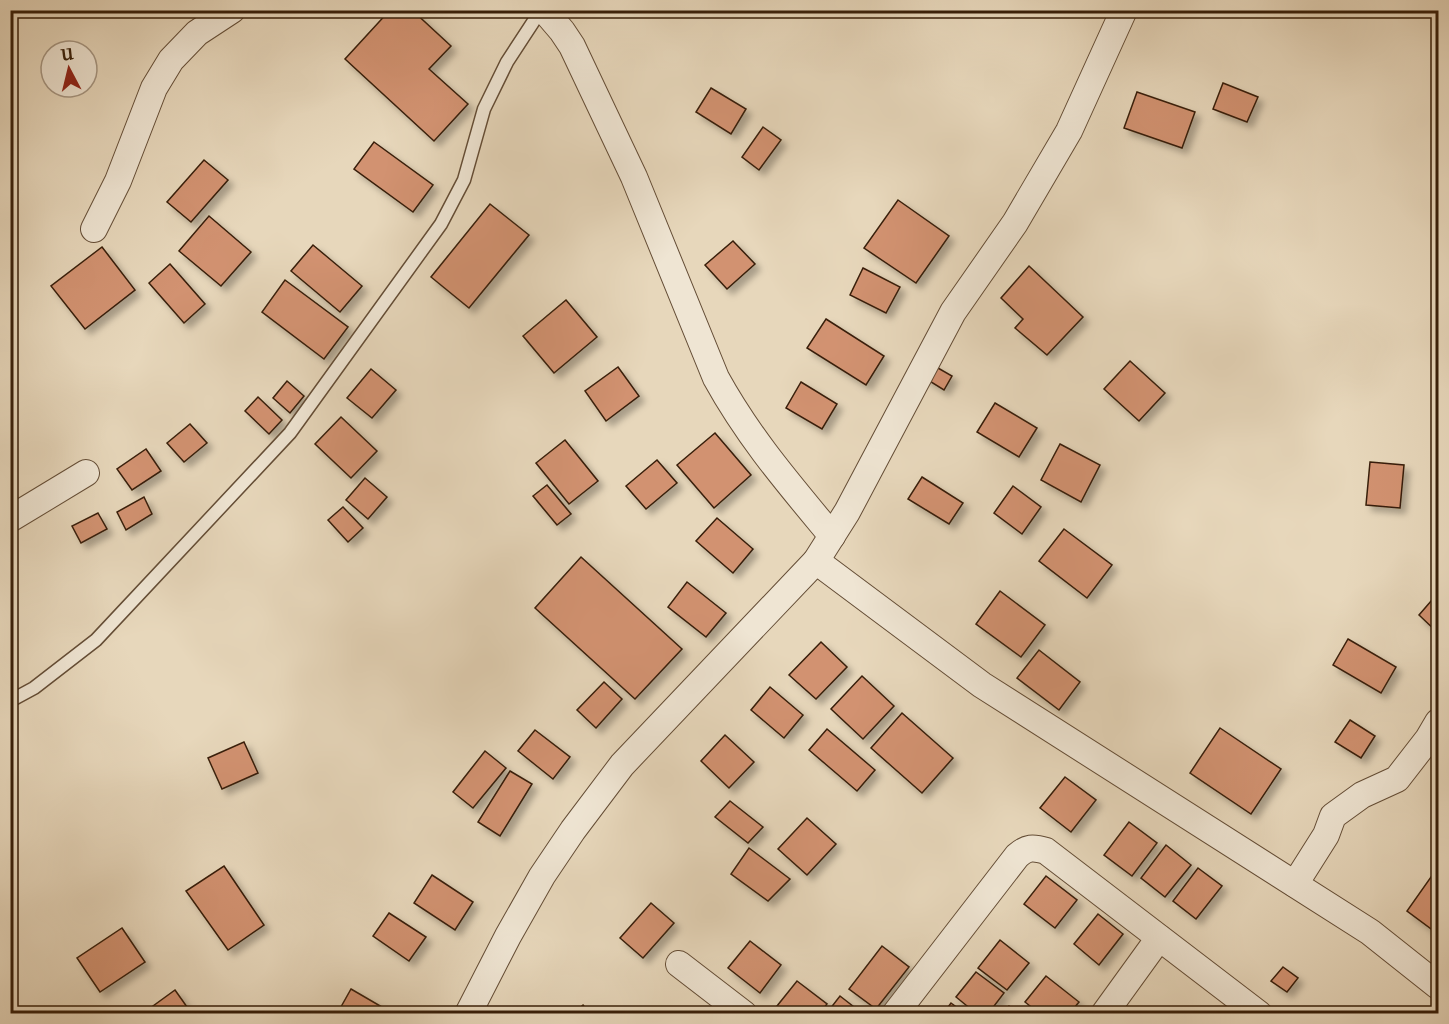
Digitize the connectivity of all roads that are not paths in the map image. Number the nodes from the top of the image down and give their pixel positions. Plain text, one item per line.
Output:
1 (232, 10) edge
2 (543, 10) edge
3 (1124, 10) edge
4 (94, 229) dead end
5 (86, 473) dead end
6 (14, 511) edge
7 (832, 536) junction
8 (816, 561) junction
9 (10, 701) edge
10 (1438, 722) edge
11 (1295, 884) junction
12 (1160, 938) junction
13 (680, 964) dead end
14 (1438, 986) edge
15 (468, 1014) edge
16 (744, 1014) edge
17 (895, 1014) edge
18 (1104, 1014) edge
19 (1259, 1014) edge

1 - 4 street
2 - 7 street
2 - 9 lane
3 - 7 street
5 - 6 street
7 - 8 street
8 - 11 street
8 - 15 street
10 - 11 street
11 - 14 street
12 - 17 street
12 - 18 street
12 - 19 street
13 - 16 street

